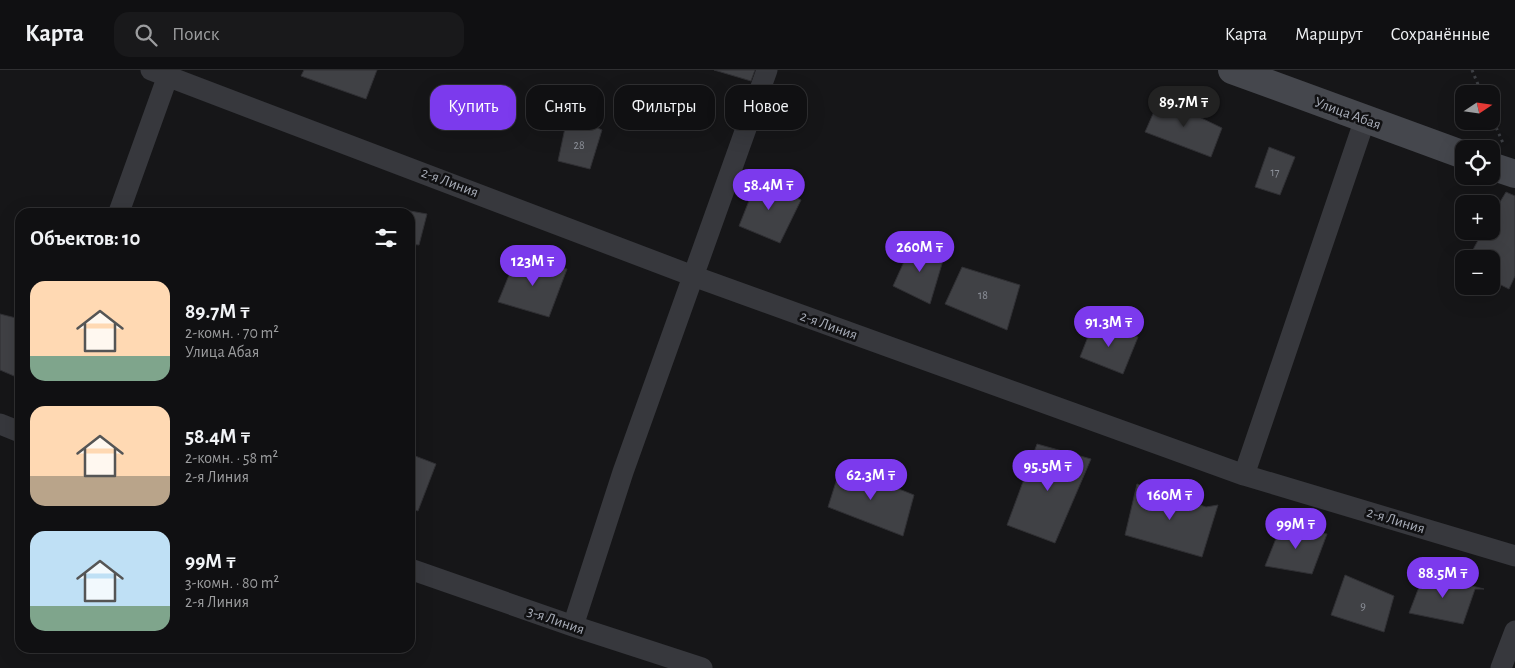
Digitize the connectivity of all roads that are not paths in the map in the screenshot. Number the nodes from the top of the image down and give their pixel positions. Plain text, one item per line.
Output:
1 (767, 70) edge
2 (1232, 70) edge
3 (163, 72) edge
4 (1365, 119) junction
5 (1455, 153) edge
6 (1500, 169) edge
7 (1515, 174) edge
8 (120, 208) edge
9 (693, 276) junction
10 (0, 424) edge
11 (15, 430) edge
12 (1244, 475) junction
13 (1515, 556) edge
14 (415, 571) edge
15 (573, 626) junction
16 (1515, 631) edge
17 (702, 668) edge
18 (1501, 668) edge

1 - 9 street
2 - 4 street, Улица Абая
3 - 8 street
3 - 9 street, 2-я Линия
4 - 5 street, Улица Абая
4 - 12 street
6 - 7 street
9 - 12 street, 2-я Линия
9 - 15 street
10 - 11 street
12 - 13 street, 2-я Линия
14 - 15 street, 3-я Линия
15 - 17 street, 3-я Линия
16 - 18 street

